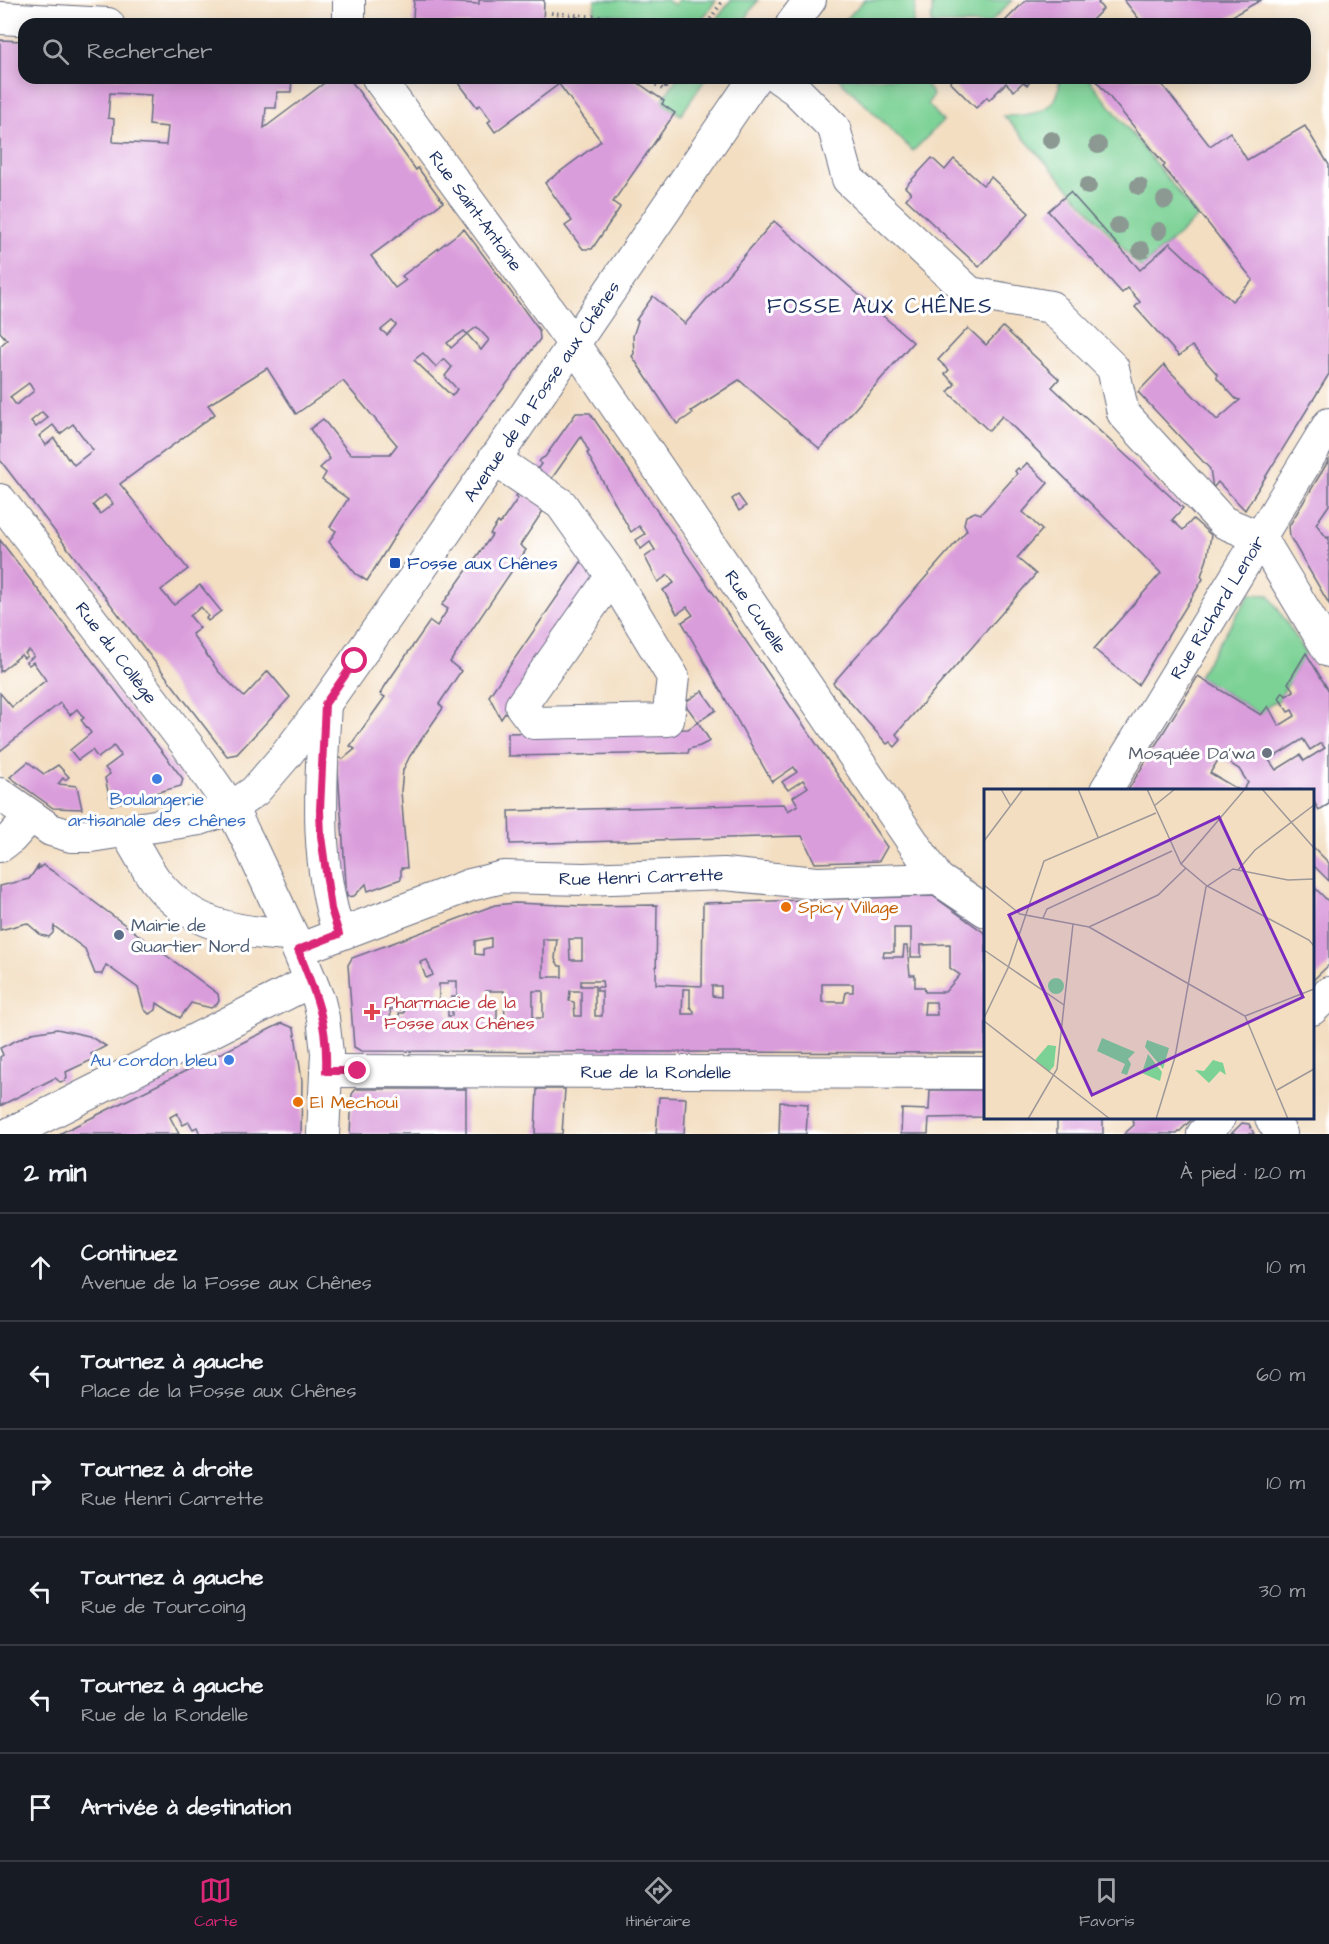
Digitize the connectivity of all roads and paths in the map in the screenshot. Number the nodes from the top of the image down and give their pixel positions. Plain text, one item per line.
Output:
1 (349, 0) edge
2 (723, 0) edge
3 (810, 0) edge
4 (551, 12) dead end
5 (577, 15) joint
6 (0, 18) edge
7 (349, 18) edge
8 (612, 18) edge
9 (711, 18) edge
10 (796, 18) edge
11 (18, 19) edge
12 (382, 84) edge
13 (655, 84) edge
14 (668, 84) edge
15 (751, 84) edge
16 (788, 84) edge
17 (573, 343) junction
18 (1329, 424) edge
19 (494, 459) junction
20 (0, 500) edge
21 (1261, 538) junction
22 (612, 576) junction
23 (1329, 651) edge
24 (325, 704) junction
25 (1107, 789) edge
26 (0, 794) edge
27 (231, 808) junction
28 (30, 817) junction
29 (126, 832) junction
30 (0, 846) edge
31 (938, 879) junction
32 (984, 910) edge
33 (339, 934) junction
34 (295, 942) junction
35 (311, 981) junction
36 (1329, 993) edge
37 (1314, 1007) edge
38 (326, 1071) junction
39 (984, 1073) edge
40 (1217, 1119) edge
41 (1272, 1119) edge
42 (9, 1134) edge
43 (323, 1134) edge
44 (1203, 1134) edge
45 (1281, 1134) edge

1 - 7 street
2 - 9 path
3 - 10 street
4 - 5 path
5 - 8 path
6 - 11 street
12 - 17 street, Rue Saint-Antoine
13 - 14 path
15 - 17 street, Avenue de la Fosse aux Chênes
16 - 21 street
17 - 19 street, Avenue de la Fosse aux Chênes
17 - 31 street, Rue Cuvelle
18 - 21 street, Rue Richard Lenoir
19 - 22 street
19 - 24 street, Avenue de la Fosse aux Chênes
20 - 27 street, Rue du Collège
21 - 23 street
21 - 25 street, Rue Richard Lenoir
22 - 22 street
24 - 27 street, Avenue de la Fosse aux Chênes
24 - 33 street
26 - 28 street, Avenue de la Fosse aux Chênes
27 - 29 street, Avenue de la Fosse aux Chênes
27 - 34 street, Rue du Collège
28 - 29 street, Avenue de la Fosse aux Chênes
28 - 30 street
29 - 34 street
31 - 32 street
31 - 33 street, Rue Henri Carrette
33 - 34 street, Rue Henri Carrette
34 - 35 street, Rue du Collège
35 - 38 street, Rue du Collège
35 - 42 street
36 - 37 street
38 - 39 street, Rue de la Rondelle
38 - 43 street, Rue du Collège
40 - 44 street
41 - 45 street

